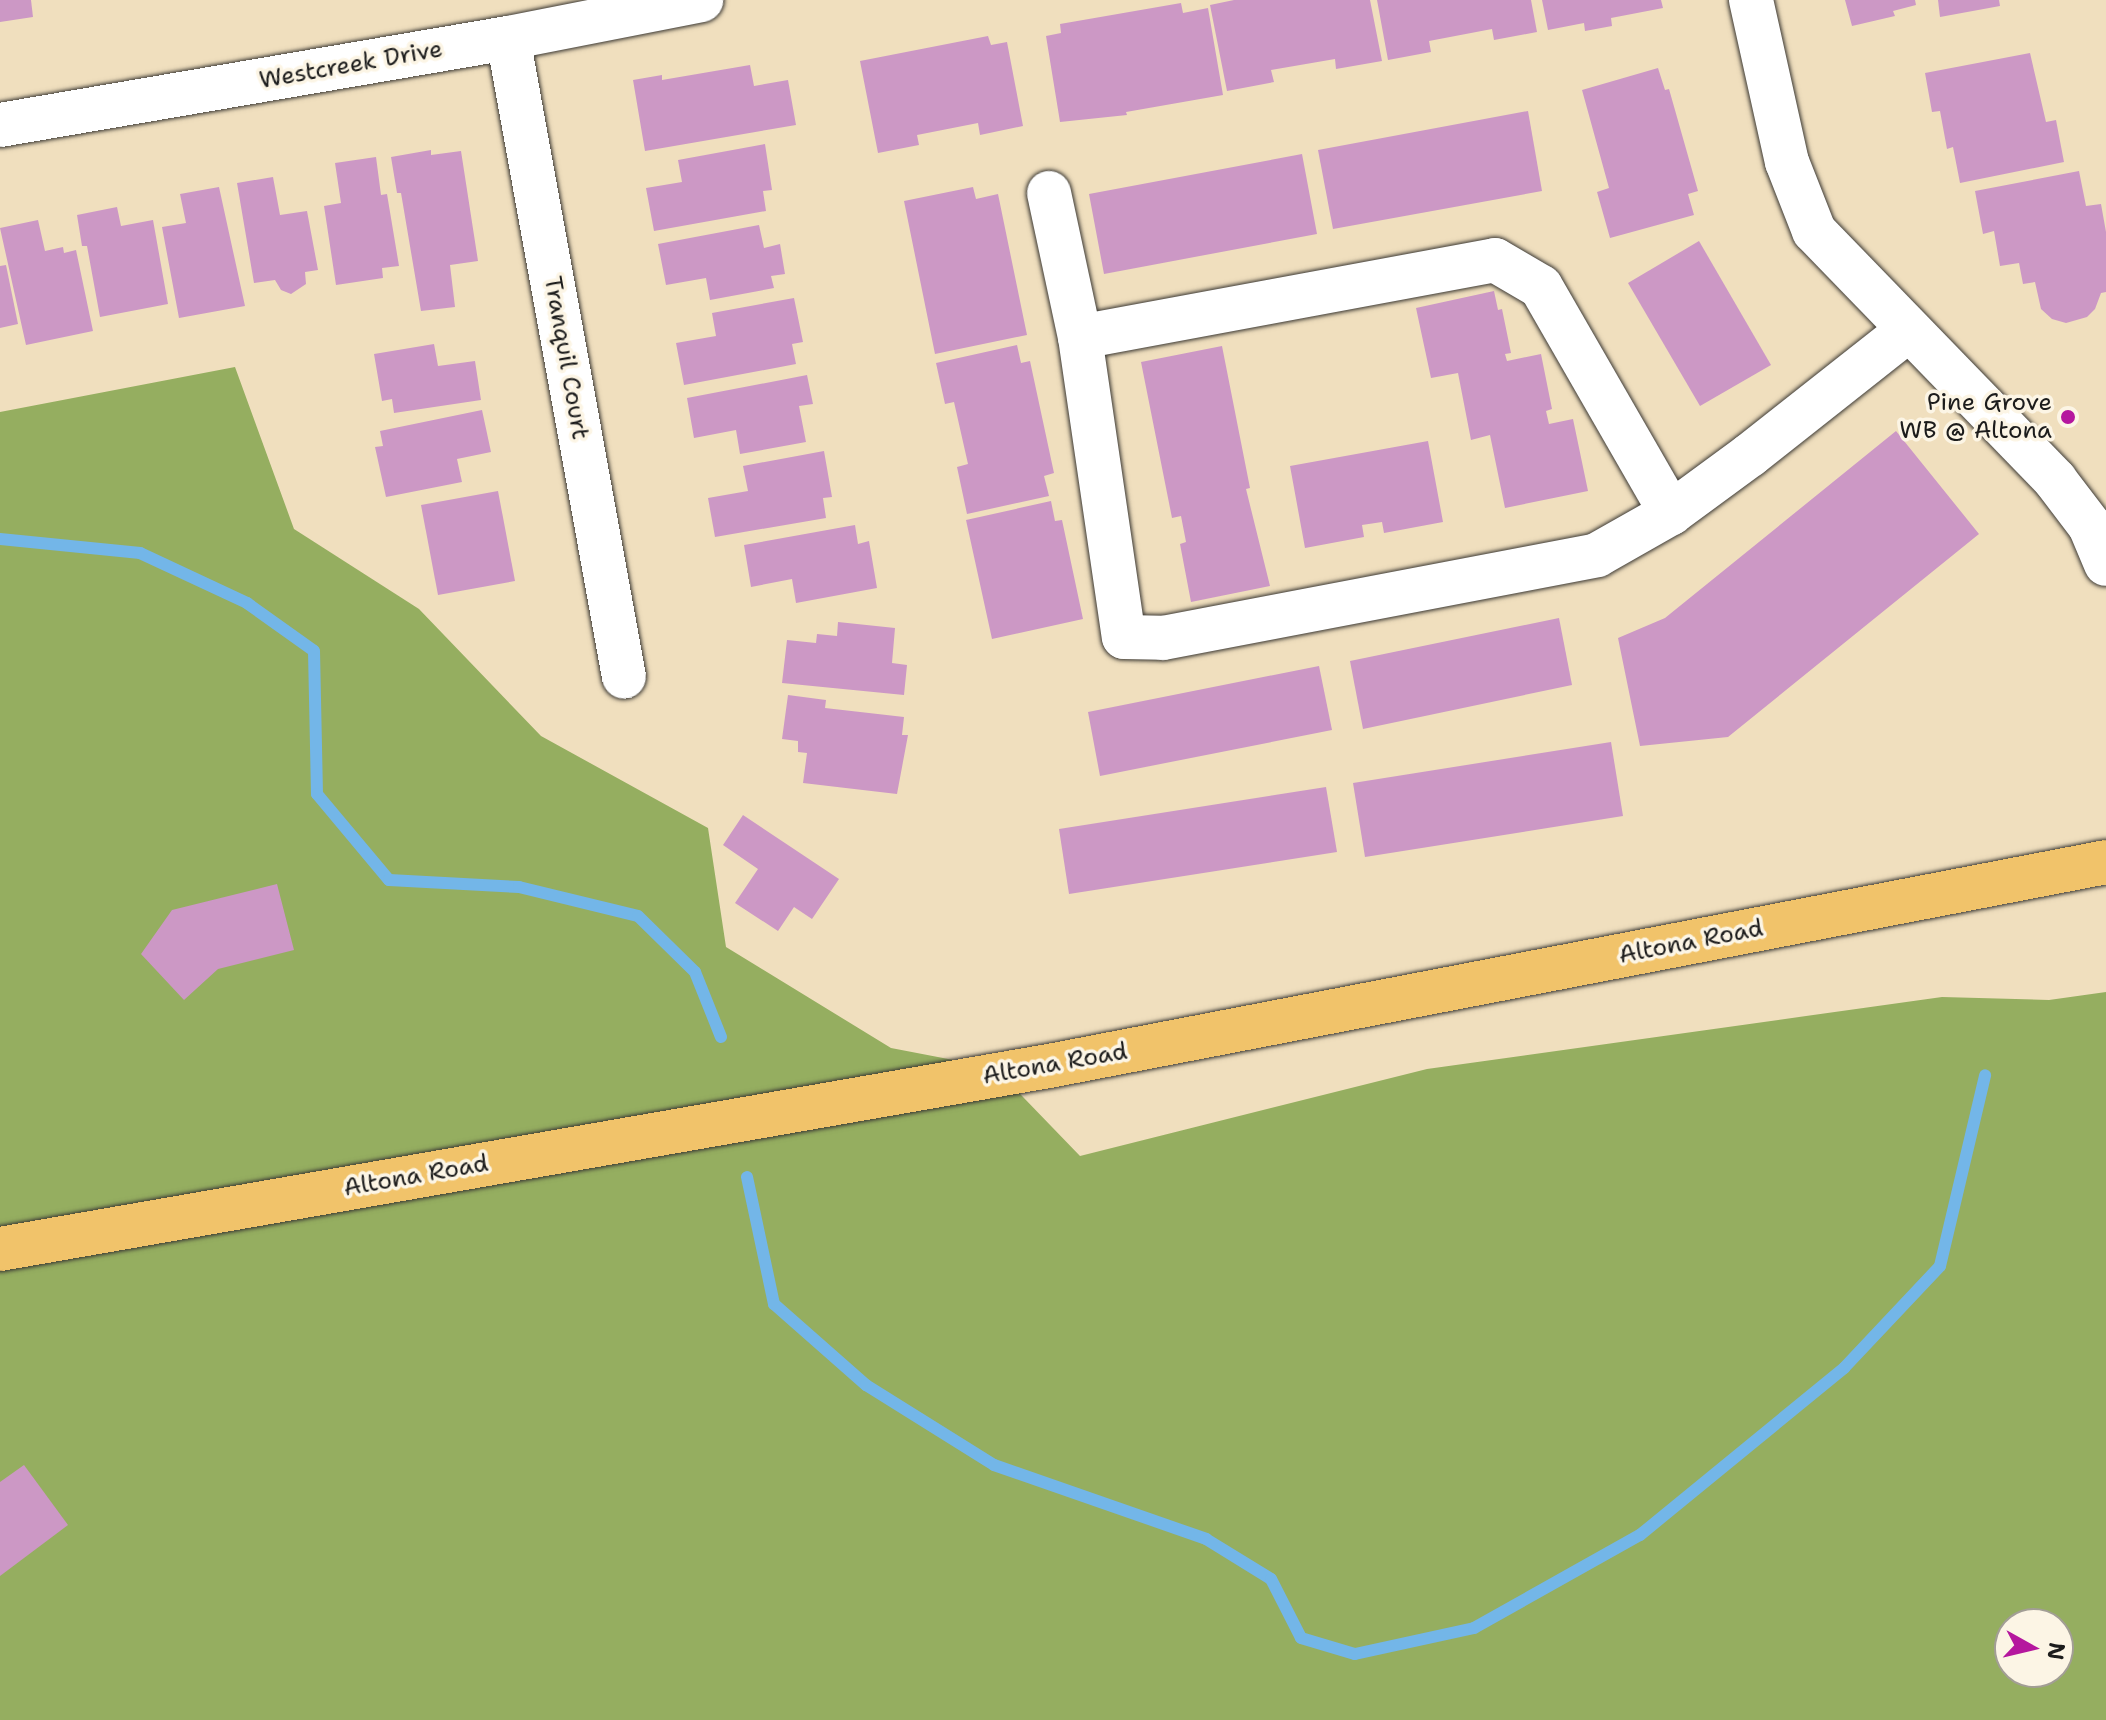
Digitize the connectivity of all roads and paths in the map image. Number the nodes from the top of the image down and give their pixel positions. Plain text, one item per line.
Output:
1 (701, 0) edge
2 (1751, 0) edge
3 (508, 38) junction
4 (0, 125) edge
5 (1049, 193) dead end
6 (1907, 331) junction
7 (1080, 337) junction
8 (1671, 513) junction
9 (2106, 564) edge
10 (624, 677) dead end
11 (2106, 862) edge
12 (0, 1249) edge

1 - 3 street, Westcreek Drive
2 - 6 street
3 - 4 street, Westcreek Drive
3 - 10 street, Tranquil Court
5 - 7 street
6 - 8 street
6 - 9 street
7 - 8 street
7 - 8 street
11 - 12 main road, Altona Road

